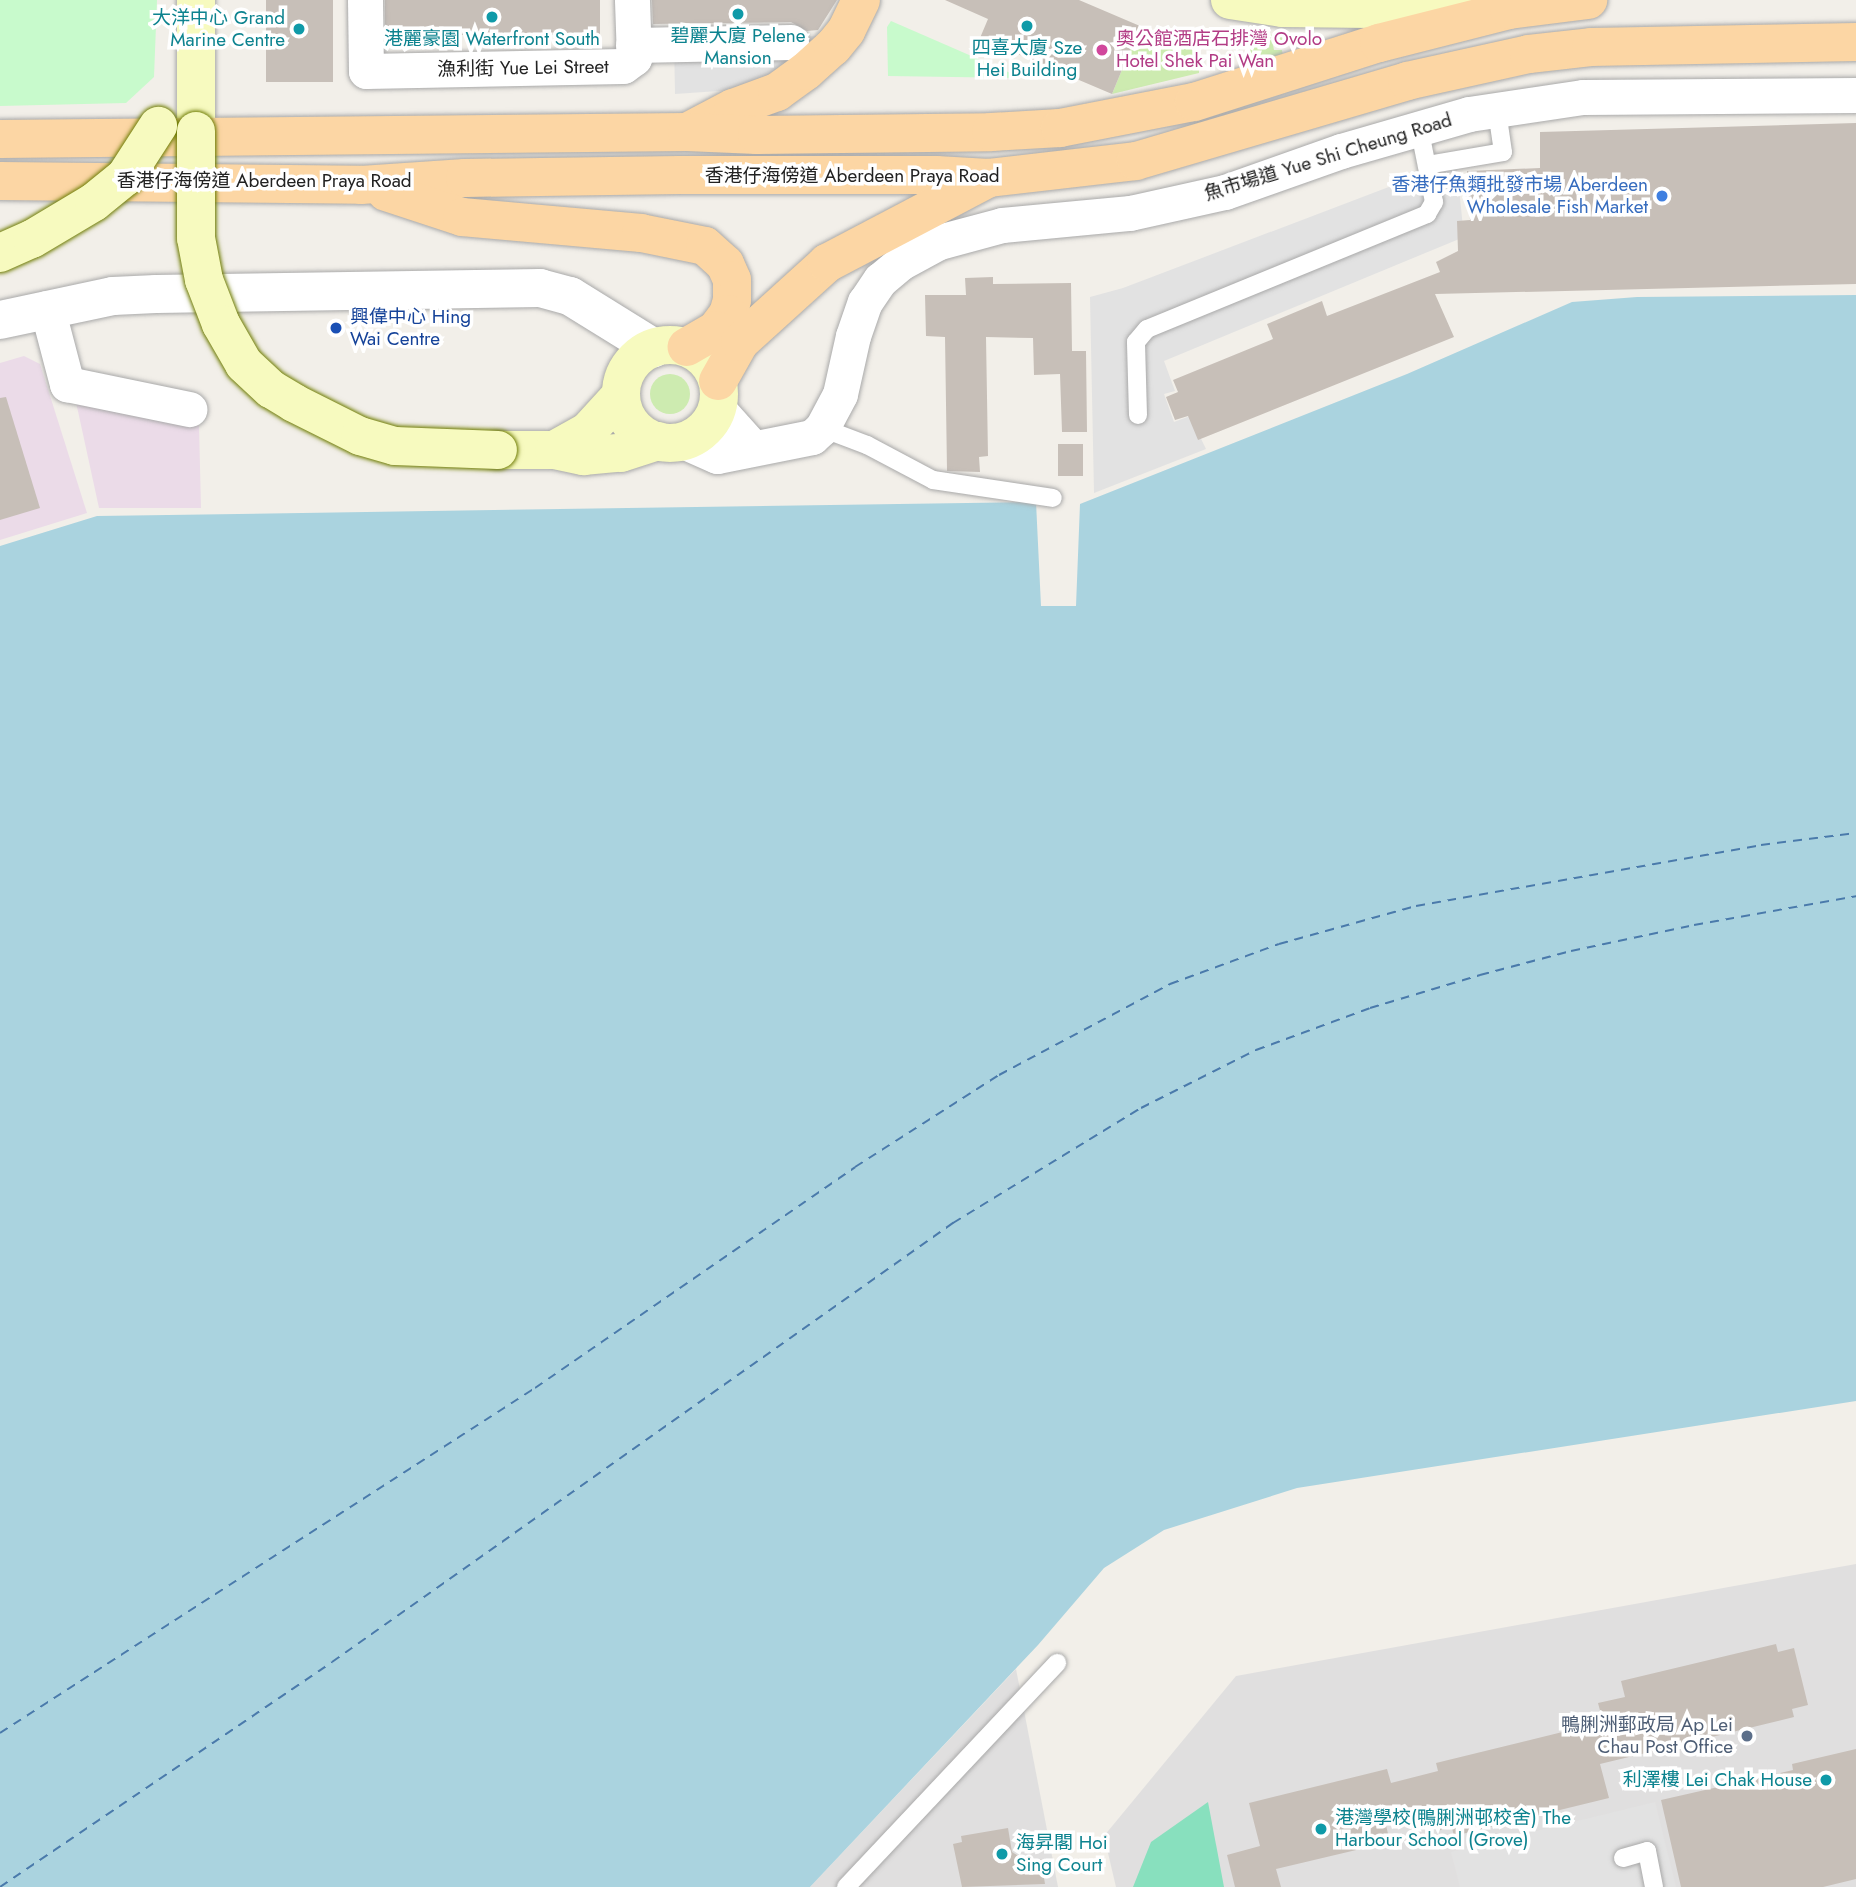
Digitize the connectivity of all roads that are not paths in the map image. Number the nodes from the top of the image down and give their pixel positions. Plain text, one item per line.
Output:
1 (196, 0) edge
2 (365, 0) edge
3 (632, 0) edge
4 (861, 0) edge
5 (1588, 0) edge
6 (1244, 1) edge
7 (1336, 4) edge
8 (1510, 10) junction
9 (791, 42) dead end
10 (1856, 42) edge
11 (633, 46) junction
12 (195, 54) junction
13 (1856, 95) edge
14 (1497, 111) junction
15 (1419, 127) junction
16 (687, 132) junction
17 (0, 139) edge
18 (1427, 165) junction
19 (989, 178) junction
20 (0, 181) edge
21 (360, 185) junction
22 (0, 253) edge
23 (47, 308) junction
24 (0, 320) edge
25 (647, 365) junction
26 (718, 394) junction
27 (189, 409) dead end
28 (1138, 415) dead end
29 (822, 428) junction
30 (671, 441) junction
31 (753, 448) junction
32 (554, 450) junction
33 (1053, 498) dead end
34 (1057, 1663) dead end
35 (1623, 1858) dead end
36 (849, 1886) edge
37 (1654, 1887) edge

1 - 12 main road
2 - 11 street, 漁利街 Yue Lei Street
3 - 11 street
4 - 16 main road
5 - 8 main road
6 - 7 main road
7 - 8 main road
8 - 16 main road
9 - 11 street, 漁利街 Yue Lei Street
10 - 19 main road, 香港仔海傍道 Aberdeen Praya Road
12 - 22 main road, bridge
12 - 32 main road, bridge
13 - 14 street, 魚市場道 Yue Shi Cheung Road
14 - 15 street, 魚市場道 Yue Shi Cheung Road
14 - 18 lane
15 - 18 lane
15 - 29 street, 魚市場道 Yue Shi Cheung Road
16 - 17 main road
18 - 28 lane
19 - 21 main road, 香港仔海傍道 Aberdeen Praya Road
19 - 26 main road
20 - 21 main road, 香港仔海傍道 Aberdeen Praya Road
21 - 25 main road
23 - 24 street
23 - 25 street
23 - 27 street
25 - 26 main road
25 - 30 main road
25 - 32 main road
26 - 30 main road
26 - 31 street
29 - 31 street
29 - 33 lane
30 - 31 street
30 - 32 main road
34 - 36 lane
35 - 37 lane

